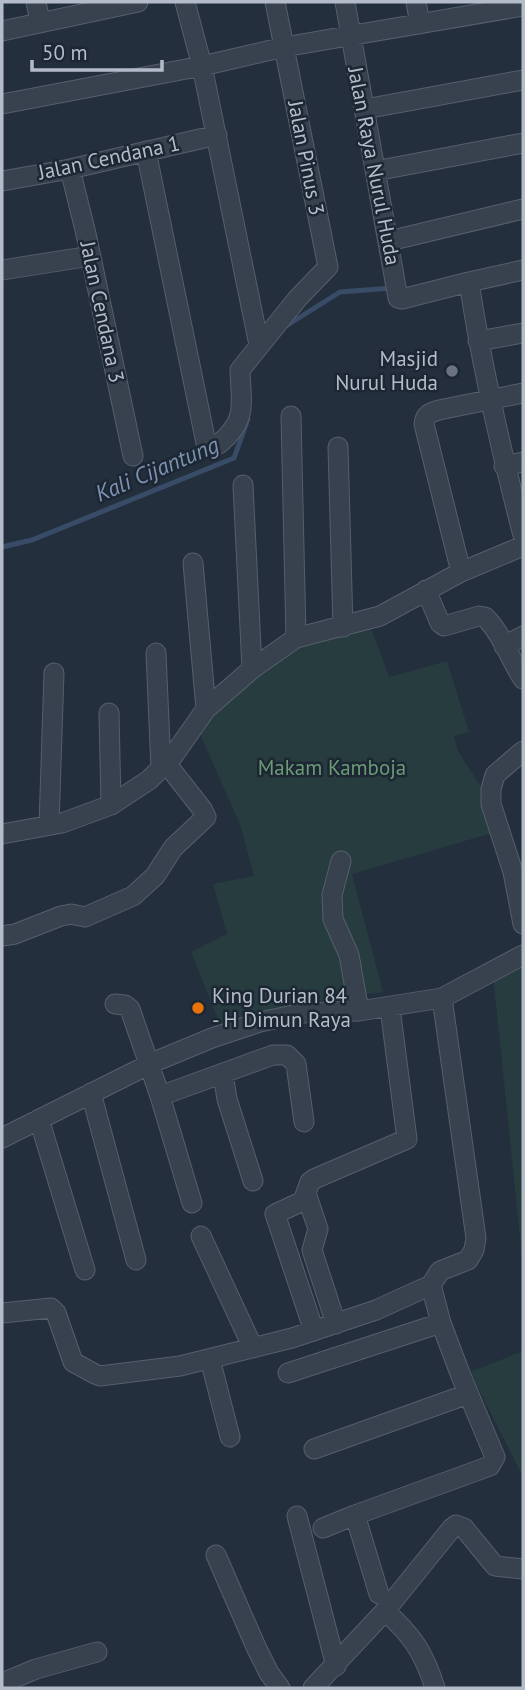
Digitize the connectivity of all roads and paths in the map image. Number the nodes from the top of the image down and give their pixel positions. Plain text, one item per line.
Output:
1 (36, 2) edge
2 (138, 2) edge
3 (185, 2) edge
4 (275, 2) edge
5 (345, 2) edge
6 (416, 2) edge
7 (110, 4) edge
8 (523, 6) edge
9 (40, 22) junction
10 (420, 24) junction
11 (2, 31) edge
12 (349, 35) junction
13 (284, 47) junction
14 (202, 66) junction
15 (523, 80) edge
16 (2, 104) edge
17 (365, 110) junction
18 (217, 135) junction
19 (523, 143) edge
20 (146, 150) junction
21 (70, 169) junction
22 (376, 171) junction
23 (2, 181) edge
24 (523, 209) edge
25 (389, 241) junction
26 (90, 256) junction
27 (2, 270) edge
28 (523, 270) edge
29 (469, 282) junction
30 (523, 333) edge
31 (478, 341) junction
32 (259, 345) junction
33 (523, 393) edge
34 (490, 399) junction
35 (291, 416) dead end
36 (338, 447) dead end
37 (132, 456) dead end
38 (514, 464) edge
39 (243, 485) dead end
40 (523, 535) edge
41 (523, 546) edge
42 (193, 563) dead end
43 (461, 572) junction
44 (426, 590) junction
45 (343, 627) junction
46 (523, 636) edge
47 (296, 638) junction
48 (504, 646) junction
49 (156, 653) dead end
50 (252, 668) junction
51 (54, 673) dead end
52 (523, 679) edge
53 (206, 709) junction
54 (109, 713) dead end
55 (523, 751) edge
56 (164, 766) junction
57 (111, 804) junction
58 (49, 825) junction
59 (2, 834) edge
60 (341, 861) dead end
61 (518, 870) edge
62 (523, 924) edge
63 (2, 936) edge
64 (523, 955) edge
65 (442, 998) junction
66 (115, 1004) dead end
67 (390, 1008) junction
68 (359, 1011) junction
69 (149, 1065) junction
70 (223, 1074) junction
71 (91, 1093) junction
72 (160, 1096) junction
73 (39, 1119) junction
74 (304, 1122) dead end
75 (2, 1138) edge
76 (253, 1181) dead end
77 (306, 1193) junction
78 (192, 1203) dead end
79 (201, 1236) dead end
80 (136, 1260) dead end
81 (85, 1270) dead end
82 (431, 1285) junction
83 (2, 1313) edge
84 (441, 1323) junction
85 (336, 1324) junction
86 (313, 1331) junction
87 (253, 1348) junction
88 (210, 1359) junction
89 (288, 1373) dead end
90 (468, 1394) junction
91 (230, 1437) dead end
92 (314, 1449) dead end
93 (355, 1516) junction
94 (297, 1517) dead end
95 (323, 1528) dead end
96 (216, 1555) dead end
97 (523, 1569) edge
98 (382, 1603) junction
99 (97, 1652) dead end
100 (337, 1666) junction
101 (2, 1683) edge
102 (280, 1688) edge
103 (313, 1688) edge
104 (435, 1688) edge

1 - 9 street
2 - 7 street
3 - 14 street
4 - 13 street, Jalan Pinus 3
5 - 12 street, Jalan Raya Nurul Huda
6 - 10 street
7 - 9 street
8 - 10 street
9 - 11 street
10 - 12 street
12 - 13 street
12 - 17 street, Jalan Raya Nurul Huda
13 - 14 street
13 - 32 street, Jalan Pinus 3
14 - 16 street
14 - 18 street
15 - 17 street
17 - 22 street, Jalan Raya Nurul Huda
18 - 20 street, Jalan Cendana 1
18 - 32 street
19 - 22 street
20 - 21 street, Jalan Cendana 1
20 - 32 street
21 - 23 street, Jalan Cendana 1
21 - 26 street, Jalan Cendana 3
22 - 25 street, Jalan Raya Nurul Huda
24 - 25 street
25 - 29 street, Jalan Raya Nurul Huda
26 - 27 street
26 - 37 street, Jalan Cendana 3
28 - 29 street
29 - 31 street
30 - 31 street
31 - 34 street
33 - 34 street
34 - 38 street
34 - 43 street
35 - 47 street
36 - 45 street
38 - 40 street
39 - 50 street
41 - 43 street
42 - 53 street
43 - 44 street
44 - 45 street
44 - 48 street
45 - 47 street
46 - 48 street
47 - 50 street
48 - 52 street
49 - 56 street
50 - 53 street
51 - 58 street
53 - 56 street
54 - 57 street
55 - 61 street
56 - 57 street
56 - 63 street
57 - 58 street
58 - 59 street
60 - 68 street
61 - 62 street
64 - 65 street
65 - 67 street
65 - 82 street
66 - 69 street
67 - 68 street
67 - 77 street
68 - 69 street
69 - 71 street
69 - 72 street
70 - 72 street
70 - 74 street
70 - 76 street
71 - 73 street
71 - 80 street
72 - 78 street
73 - 75 street
73 - 81 street
77 - 85 street
77 - 86 street
79 - 87 street
82 - 84 street
82 - 85 street
83 - 88 street
84 - 89 street
84 - 90 street
85 - 86 street
86 - 87 street
87 - 88 street
88 - 91 street
90 - 92 street
90 - 93 street
93 - 95 street
93 - 98 street
94 - 100 street
96 - 102 street
97 - 98 street
98 - 100 street
98 - 104 street
99 - 101 street
100 - 103 street

